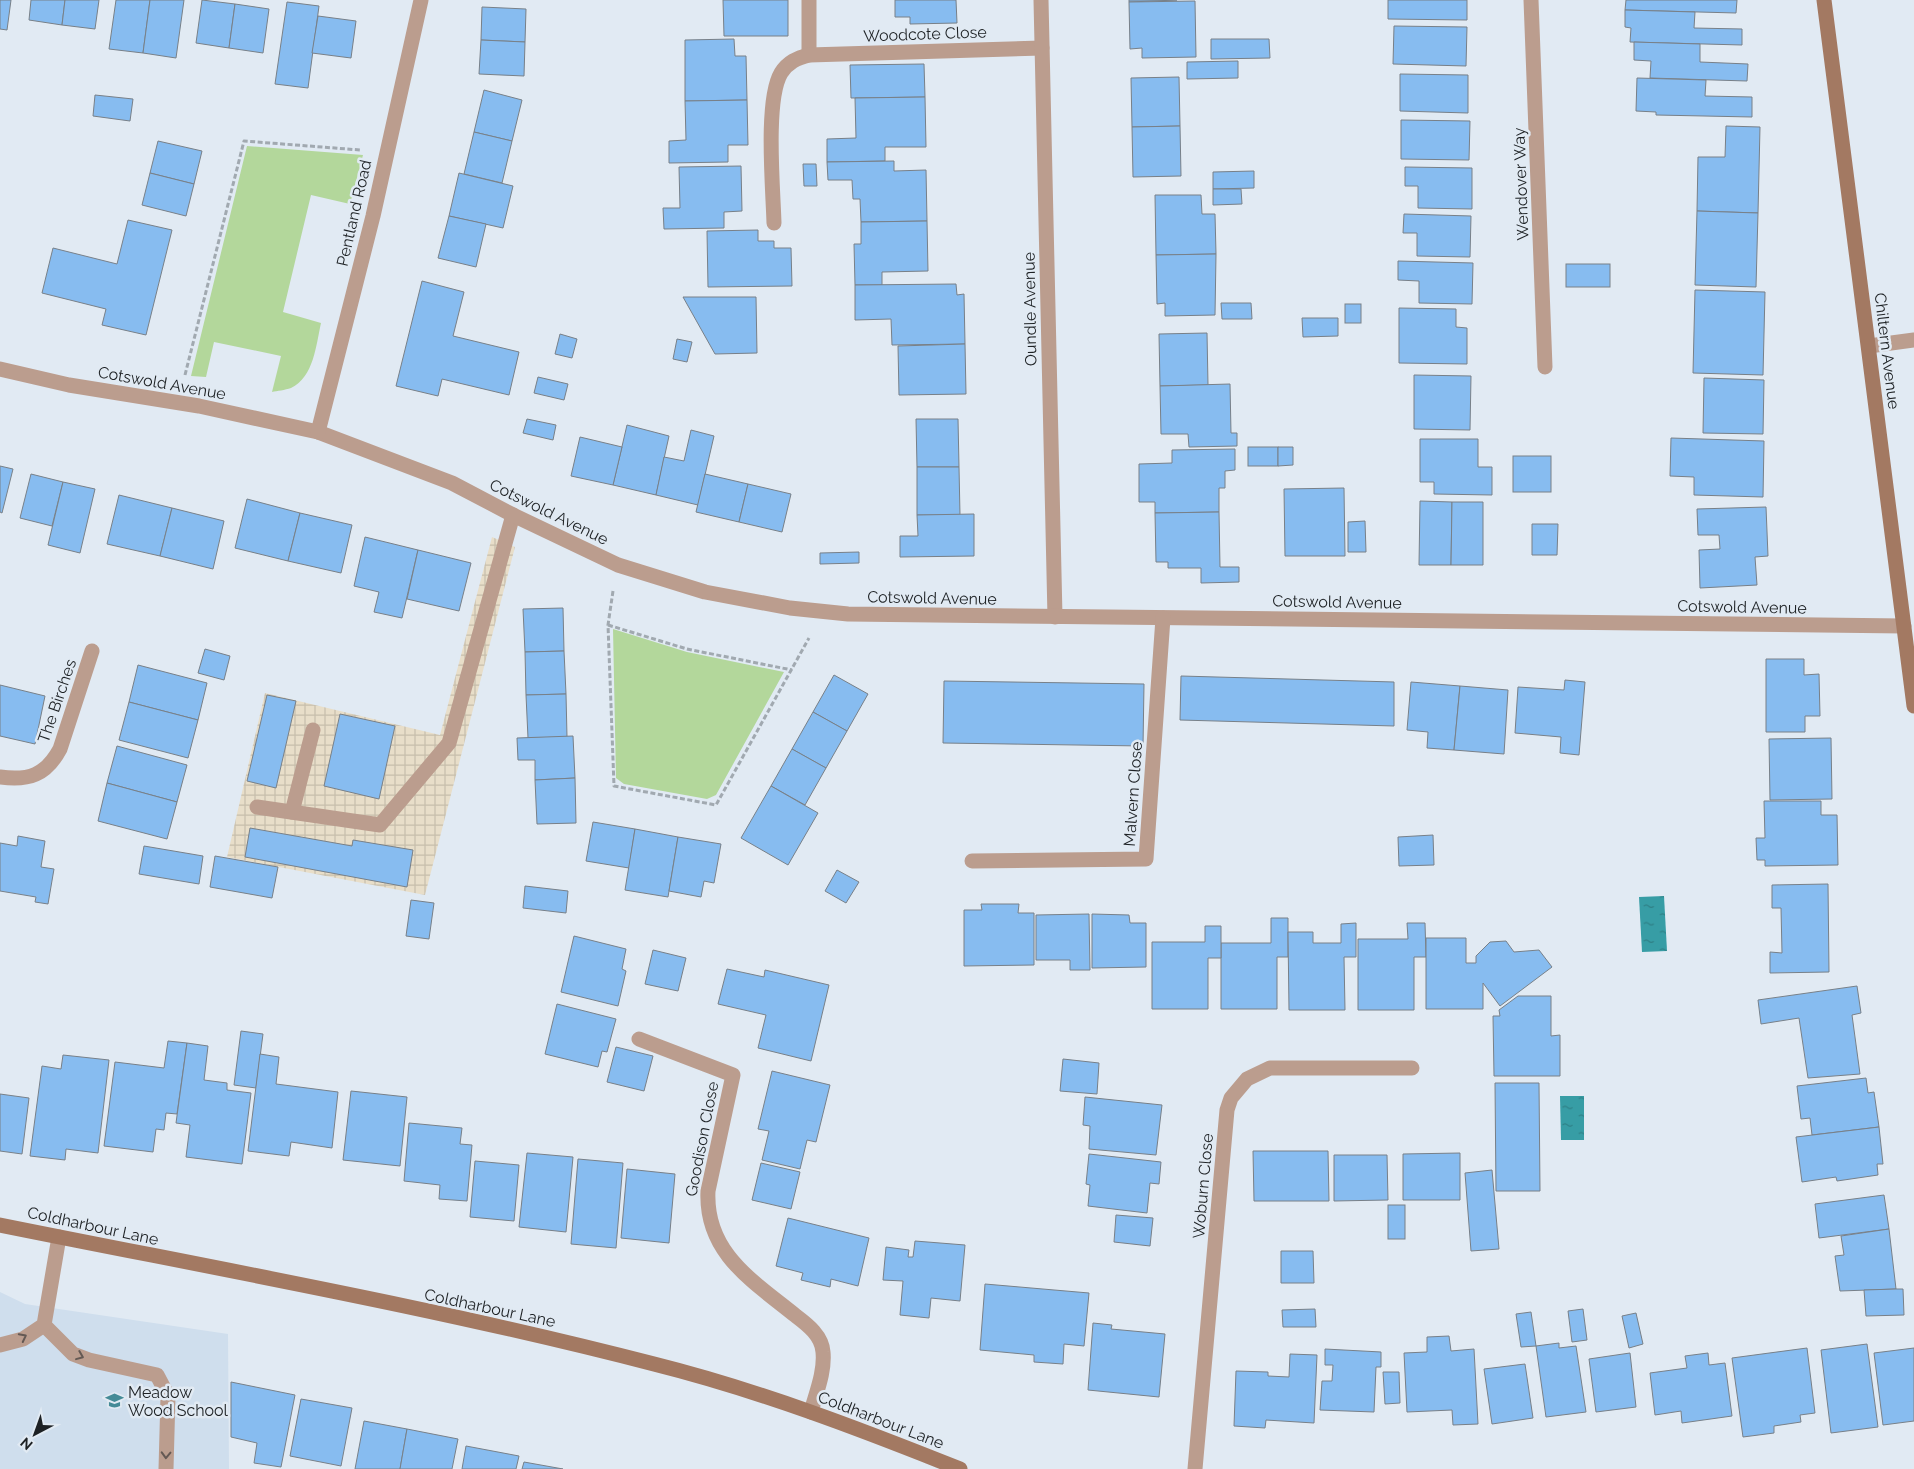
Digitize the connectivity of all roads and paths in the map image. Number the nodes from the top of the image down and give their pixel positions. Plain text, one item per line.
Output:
1 (421, 0) edge
2 (809, 0) edge
3 (1041, 0) edge
4 (1531, 0) edge
5 (1824, 0) edge
6 (1042, 48) junction
7 (809, 55) junction
8 (386, 153) junction
9 (774, 223) dead end
10 (1914, 340) edge
11 (1868, 346) junction
12 (1545, 367) dead end
13 (0, 369) edge
14 (179, 402) junction
15 (318, 432) junction
16 (514, 515) junction
17 (618, 565) junction
18 (824, 611) junction
19 (1054, 617) junction
20 (1163, 618) junction
21 (608, 625) junction
22 (1904, 626) junction
23 (92, 652) dead end
24 (792, 670) junction
25 (1914, 706) edge
26 (312, 730) dead end
27 (0, 777) edge
28 (257, 807) dead end
29 (292, 812) junction
30 (972, 861) dead end
31 (638, 1039) dead end
32 (1412, 1068) dead end
33 (0, 1225) edge
34 (59, 1237) junction
35 (44, 1325) junction
36 (0, 1345) edge
37 (811, 1412) junction
38 (166, 1469) edge
39 (960, 1469) edge
40 (1195, 1469) edge

1 - 8 street, Pentland Road
2 - 7 street
3 - 6 street, Oundle Avenue
4 - 12 street, Wendover Way
5 - 11 street, Chiltern Avenue
6 - 7 street, Woodcote Close
6 - 19 street, Oundle Avenue
7 - 9 street, Woodcote Close
8 - 14 path
8 - 15 street, Pentland Road
10 - 11 street
11 - 22 street, Chiltern Avenue
13 - 14 street, Cotswold Avenue
14 - 15 street, Cotswold Avenue
15 - 16 street, Cotswold Avenue
16 - 17 street, Cotswold Avenue
16 - 29 street
17 - 18 street, Cotswold Avenue
17 - 21 path
18 - 19 street, Cotswold Avenue
18 - 24 path
19 - 20 street, Cotswold Avenue
20 - 22 street, Cotswold Avenue
20 - 30 street, Malvern Close
21 - 24 path
21 - 24 path
22 - 25 street, Chiltern Avenue
23 - 27 street, The Birches
26 - 29 street
28 - 29 street
31 - 37 street, Goodison Close
32 - 40 street, Woburn Close
33 - 34 street, Coldharbour Lane
34 - 35 street
34 - 37 street, Coldharbour Lane
36 -> 35 street
35 -> 38 street
37 - 39 street, Coldharbour Lane

